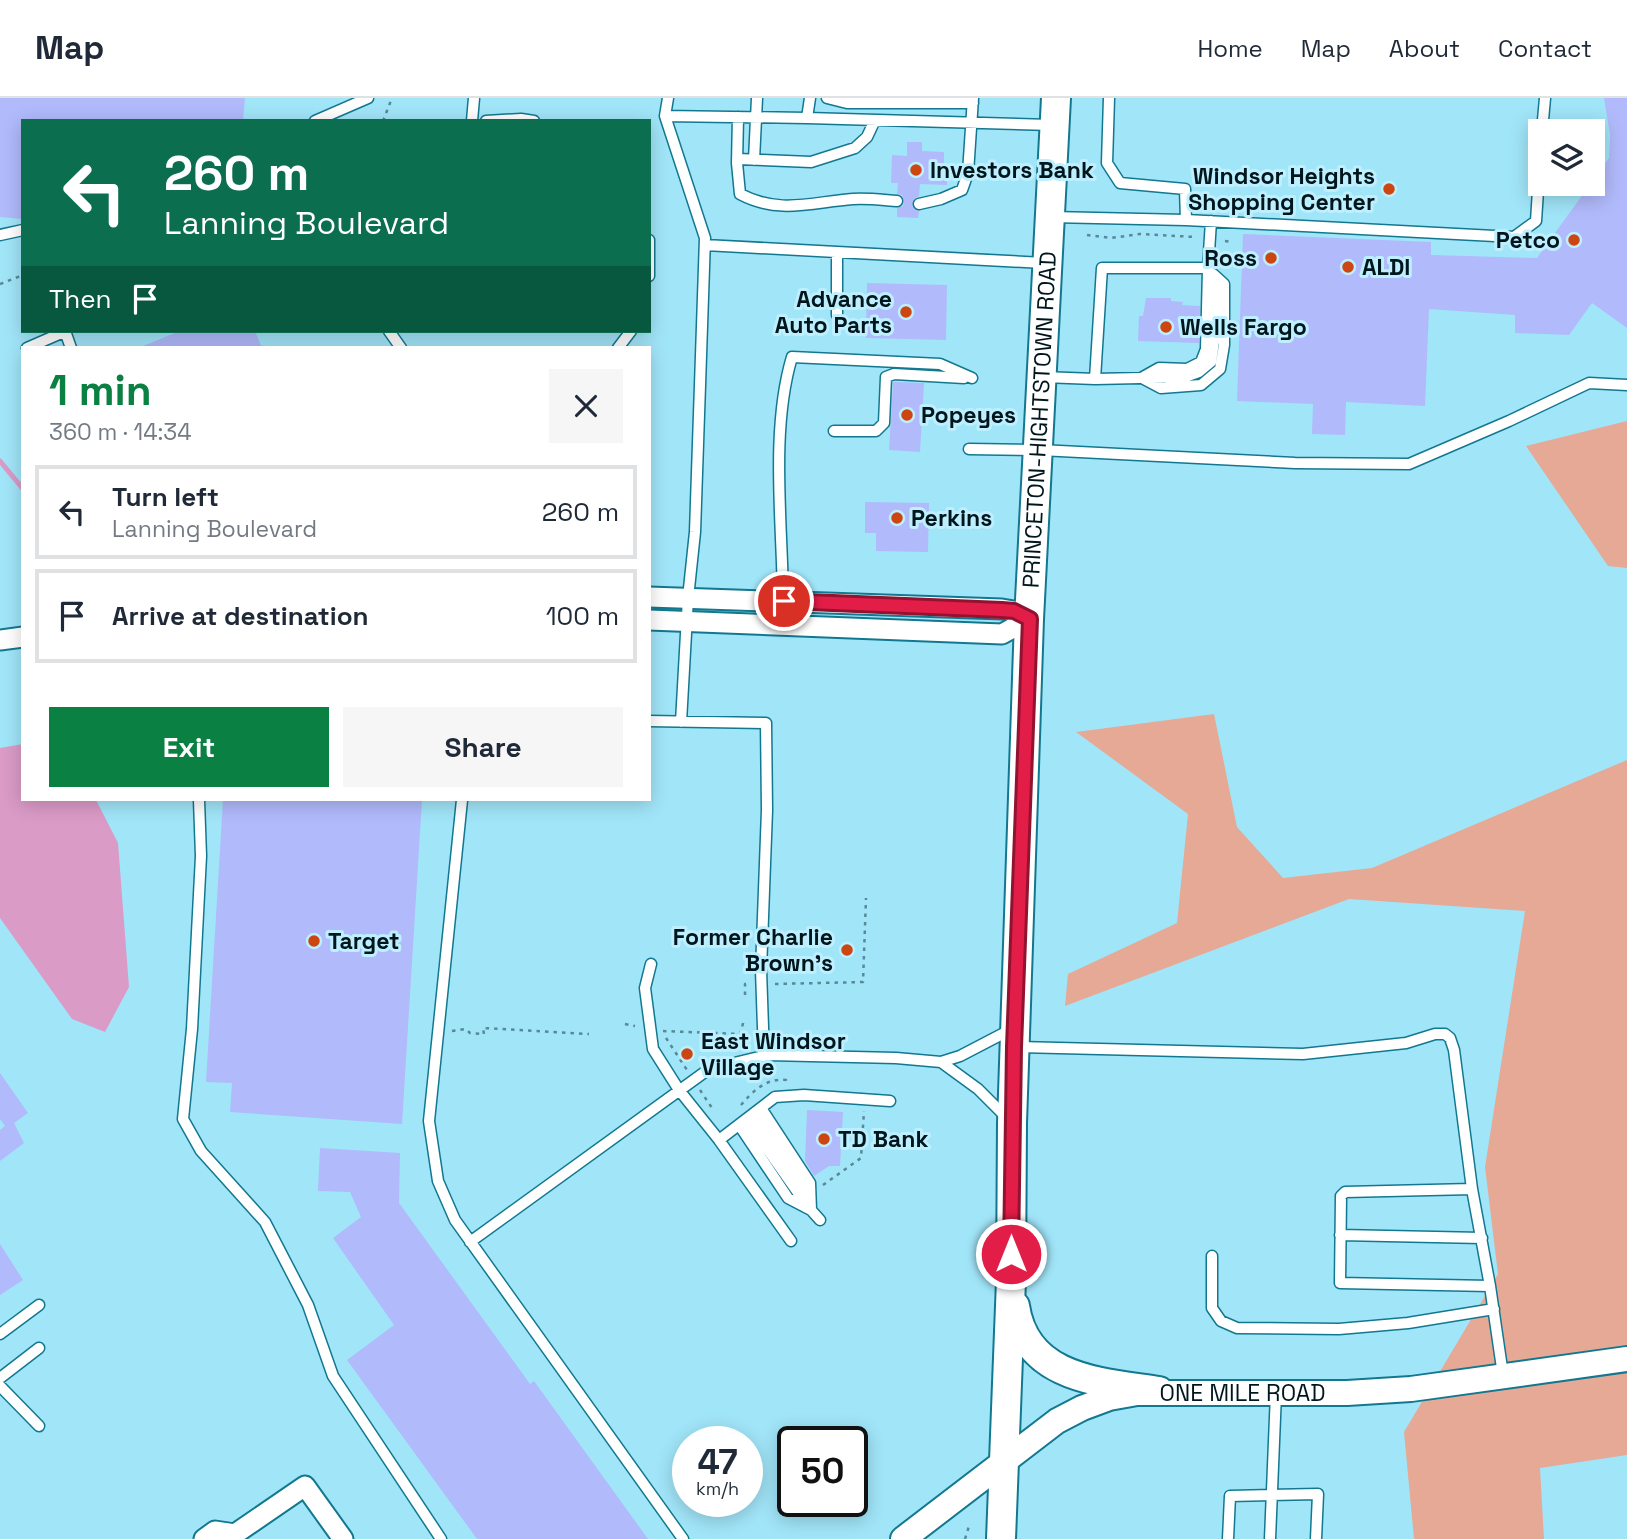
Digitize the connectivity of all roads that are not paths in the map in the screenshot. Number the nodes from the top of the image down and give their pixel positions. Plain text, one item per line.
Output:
1 (368, 98) edge
2 (474, 98) edge
3 (668, 98) edge
4 (757, 98) edge
5 (810, 98) edge
6 (827, 98) edge
7 (1109, 98) edge
8 (1545, 98) edge
9 (973, 100) edge
10 (1056, 112) edge
11 (666, 116) junction
12 (738, 117) junction
13 (757, 117) junction
14 (807, 118) junction
15 (321, 119) edge
16 (472, 119) edge
17 (1543, 119) edge
18 (875, 120) junction
19 (973, 123) junction
20 (737, 159) junction
21 (754, 160) junction
22 (1538, 196) edge
23 (897, 201) dead end
24 (919, 204) dead end
25 (1050, 216) junction
26 (1185, 220) junction
27 (1211, 221) junction
28 (21, 230) edge
29 (0, 235) edge
30 (705, 245) junction
31 (837, 252) junction
32 (1048, 263) junction
33 (1208, 268) junction
34 (837, 315) dead end
35 (61, 333) edge
36 (31, 346) edge
37 (1042, 377) junction
38 (1095, 379) junction
39 (1627, 385) edge
40 (834, 431) dead end
41 (969, 449) dead end
42 (1040, 450) junction
43 (651, 597) edge
44 (688, 598) junction
45 (784, 601) junction
46 (1030, 619) junction
47 (651, 620) edge
48 (687, 621) junction
49 (783, 625) junction
50 (21, 637) edge
51 (0, 640) edge
52 (651, 721) edge
53 (681, 722) junction
54 (199, 801) edge
55 (462, 801) edge
56 (651, 964) dead end
57 (1015, 1037) junction
58 (764, 1056) junction
59 (941, 1062) junction
60 (679, 1090) junction
61 (890, 1101) dead end
62 (750, 1117) junction
63 (1012, 1123) junction
64 (719, 1140) junction
65 (1472, 1189) junction
66 (811, 1210) junction
67 (820, 1220) dead end
68 (1340, 1235) junction
69 (1482, 1238) junction
70 (791, 1241) dead end
71 (470, 1242) junction
72 (1212, 1256) dead end
73 (1011, 1280) junction
74 (1490, 1286) junction
75 (39, 1305) dead end
76 (1494, 1309) junction
77 (0, 1334) edge
78 (39, 1348) dead end
79 (1627, 1359) edge
80 (1503, 1376) junction
81 (0, 1378) edge
82 (0, 1386) edge
83 (1159, 1391) junction
84 (1276, 1392) junction
85 (39, 1426) dead end
86 (1004, 1462) junction
87 (1272, 1494) junction
88 (204, 1539) edge
89 (343, 1539) edge
90 (441, 1539) edge
91 (683, 1539) edge
92 (903, 1539) edge
93 (1001, 1539) edge
94 (1228, 1539) edge
95 (1270, 1539) edge
96 (1316, 1539) edge

1 - 15 lane
2 - 16 lane
3 - 11 lane
4 - 13 lane
5 - 14 lane
6 - 9 lane
7 - 26 lane
8 - 17 lane
9 - 19 lane
10 - 19 lane
10 - 25 main road, PRINCETON-HIGHTSTOWN ROAD
11 - 12 lane
11 - 30 lane
12 - 13 lane
12 - 20 lane
13 - 14 lane
13 - 21 lane
14 - 18 lane
18 - 19 lane
18 - 21 lane
19 - 24 lane
20 - 21 lane
20 - 23 lane
22 - 27 lane
25 - 26 lane
25 - 32 main road, PRINCETON-HIGHTSTOWN ROAD
26 - 27 lane
27 - 33 lane
28 - 29 lane
30 - 31 lane
30 - 44 lane
31 - 32 lane
31 - 34 lane
32 - 37 main road, PRINCETON-HIGHTSTOWN ROAD
33 - 38 lane
33 - 38 lane
35 - 36 lane
37 - 38 lane
37 - 42 main road, PRINCETON-HIGHTSTOWN ROAD
39 - 42 lane
40 - 45 lane
41 - 42 lane
42 - 46 main road, PRINCETON-HIGHTSTOWN ROAD
43 - 44 street
44 - 45 street
44 - 48 lane
45 - 46 street
45 - 49 lane
46 - 49 street
46 - 57 main road, PRINCETON-HIGHTSTOWN ROAD
47 - 48 street
48 - 49 street
48 - 53 lane
50 - 51 street
52 - 53 lane
53 - 58 lane
54 - 90 lane
55 - 71 lane
56 - 60 lane
57 - 59 lane
57 - 63 main road, PRINCETON-HIGHTSTOWN ROAD
57 - 65 lane
58 - 59 lane
58 - 60 lane
59 - 63 lane
60 - 64 lane
60 - 71 lane
61 - 62 lane
62 - 64 lane
62 - 66 lane
62 - 66 lane
63 - 73 main road, PRINCETON-HIGHTSTOWN ROAD
64 - 70 lane
65 - 68 lane
65 - 69 lane
66 - 67 lane
68 - 69 lane
68 - 74 lane
69 - 74 lane
71 - 91 lane
72 - 76 lane
73 - 83 main road
73 - 86 main road, PRINCETON-HIGHTSTOWN ROAD
74 - 76 lane
75 - 77 lane
76 - 80 lane
78 - 81 lane
79 - 80 street, ONE MILE ROAD
80 - 84 street, ONE MILE ROAD
82 - 85 lane
83 - 84 street, ONE MILE ROAD
83 - 86 street, ONE MILE ROAD
84 - 87 lane
86 - 92 street, ONE MILE ROAD
86 - 93 main road, PRINCETON-HIGHTSTOWN ROAD
87 - 94 lane
87 - 95 lane
87 - 96 lane
88 - 89 street

